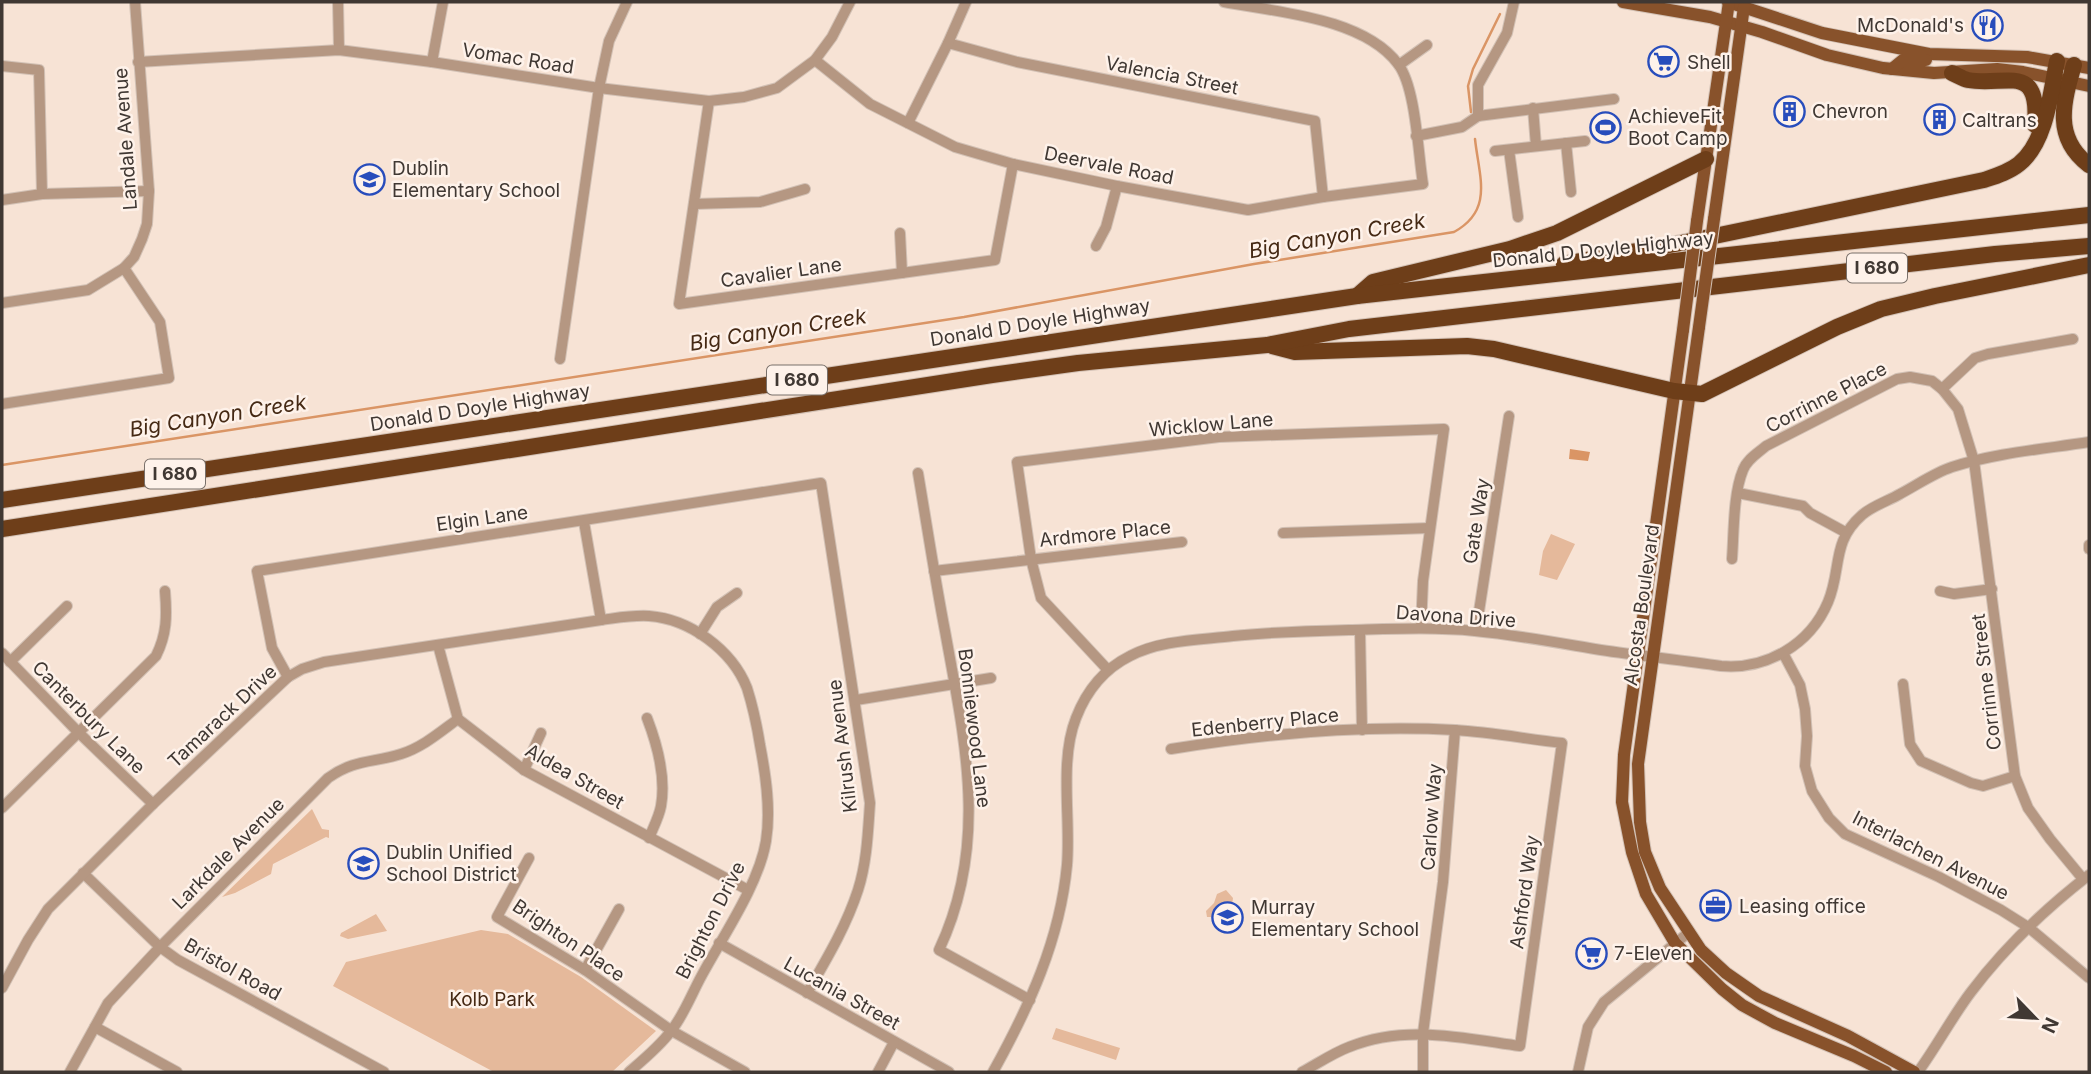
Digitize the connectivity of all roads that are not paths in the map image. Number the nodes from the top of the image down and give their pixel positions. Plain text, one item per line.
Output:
1 (135, 2) edge
2 (338, 2) edge
3 (443, 2) edge
4 (627, 2) edge
5 (850, 2) edge
6 (966, 2) edge
7 (1224, 2) edge
8 (1514, 2) edge
9 (1623, 2) edge
10 (1729, 2) edge
11 (1744, 4) edge
12 (1725, 21) junction
13 (1741, 26) junction
14 (948, 43) junction
15 (1427, 45) dead end
16 (339, 50) junction
17 (1952, 54) junction
18 (815, 60) junction
19 (2057, 61) junction
20 (138, 62) junction
21 (432, 62) junction
22 (1399, 65) junction
23 (2, 66) edge
24 (2082, 66) edge
25 (1892, 69) junction
26 (1952, 73) junction
27 (2062, 79) junction
28 (2089, 86) edge
29 (599, 89) junction
30 (1614, 99) dead end
31 (709, 101) junction
32 (1533, 108) junction
33 (1478, 116) junction
34 (908, 123) junction
35 (1416, 136) junction
36 (1585, 141) dead end
37 (1566, 143) junction
38 (1536, 146) junction
39 (2033, 148) junction
40 (1509, 150) junction
41 (1495, 151) dead end
42 (1706, 159) junction
43 (1013, 164) junction
44 (2089, 165) edge
45 (1117, 186) junction
46 (804, 189) dead end
47 (149, 191) junction
48 (1571, 192) dead end
49 (42, 194) junction
50 (1323, 197) junction
51 (2, 200) edge
52 (694, 204) junction
53 (2089, 215) edge
54 (1518, 217) dead end
55 (900, 233) dead end
56 (1096, 246) dead end
57 (2089, 246) edge
58 (2089, 265) edge
59 (124, 268) junction
60 (902, 273) junction
61 (1452, 287) junction
62 (1357, 296) junction
63 (2, 303) edge
64 (2073, 339) dead end
65 (1267, 345) junction
66 (560, 359) dead end
67 (1942, 389) junction
68 (1683, 392) junction
69 (2, 404) edge
70 (1509, 416) dead end
71 (2089, 442) edge
72 (1974, 461) junction
73 (918, 473) dead end
74 (821, 483) joint
75 (1738, 494) junction
76 (2, 500) edge
77 (583, 522) junction
78 (1430, 528) junction
79 (2, 529) edge
80 (1846, 532) junction
81 (1283, 533) dead end
82 (1182, 542) dead end
83 (1031, 559) junction
84 (1732, 559) dead end
85 (934, 571) junction
86 (1993, 589) junction
87 (1940, 590) dead end
88 (165, 591) dead end
89 (737, 593) dead end
90 (67, 606) dead end
91 (601, 620) junction
92 (1421, 628) junction
93 (1360, 630) junction
94 (1476, 631) junction
95 (700, 634) junction
96 (438, 645) junction
97 (1783, 653) junction
98 (1636, 655) junction
99 (6, 657) edge
100 (1654, 657) junction
101 (1108, 670) junction
102 (288, 677) junction
103 (991, 678) dead end
104 (954, 683) junction
105 (1903, 684) dead end
106 (856, 700) junction
107 (647, 718) dead end
108 (458, 719) junction
109 (1362, 730) junction
110 (1455, 730) junction
111 (78, 732) junction
112 (541, 733) dead end
113 (1562, 743) joint
114 (1171, 749) dead end
115 (524, 770) junction
116 (2015, 776) junction
117 (4, 802) edge
118 (153, 804) junction
119 (649, 838) junction
120 (529, 858) dead end
121 (83, 873) junction
122 (2086, 877) edge
123 (748, 890) junction
124 (619, 909) dead end
125 (2028, 927) junction
126 (1688, 933) junction
127 (719, 943) junction
128 (1675, 943) junction
129 (160, 947) junction
130 (585, 970) junction
131 (2089, 978) edge
132 (2, 988) edge
133 (807, 993) junction
134 (1030, 1000) junction
135 (95, 1027) junction
136 (672, 1031) junction
137 (1423, 1033) junction
138 (894, 1042) junction
139 (70, 1072) edge
140 (177, 1072) edge
141 (384, 1072) edge
142 (629, 1072) edge
143 (745, 1072) edge
144 (878, 1072) edge
145 (949, 1072) edge
146 (993, 1072) edge
147 (1301, 1072) edge
148 (1423, 1072) edge
149 (1578, 1072) edge
150 (1886, 1072) edge
151 (1916, 1072) edge

1 - 20 street, Landale Avenue
2 - 16 street
3 - 21 street
4 - 29 street
5 - 18 street, Vomac Road
6 - 14 street
7 - 22 street
8 - 33 street
9 - 12 main road
10 - 11 main road
10 - 12 main road, Alcosta Boulevard
11 - 13 main road, Alcosta Boulevard
11 - 17 main road
12 - 13 main road
12 - 42 main road, Alcosta Boulevard
13 - 25 main road
13 - 68 main road, Alcosta Boulevard, bridge
14 - 34 street
14 - 50 street, Valencia Street
15 - 22 street
16 - 20 street, Vomac Road
16 - 21 street, Vomac Road
17 - 19 main road
17 - 25 main road
18 - 31 street, Vomac Road
18 - 34 street, Deervale Road
19 - 24 main road
19 - 27 highway
20 - 47 street, Landale Avenue
21 - 29 street, Vomac Road
22 - 35 street
23 - 49 street
24 - 27 highway
25 - 26 main road
26 - 27 main road
26 - 39 highway
27 - 28 main road
27 - 39 highway
27 - 44 highway
29 - 31 street, Vomac Road
29 - 66 street
30 - 32 street
31 - 52 street, Cavalier Lane
32 - 33 street
32 - 38 street
33 - 35 street
34 - 43 street, Deervale Road
35 - 50 street, Deervale Road
36 - 37 street
37 - 38 street
37 - 48 street
38 - 40 street
39 - 61 highway
40 - 41 street
40 - 54 street
42 - 62 highway
42 - 68 main road, Alcosta Boulevard, bridge
43 - 45 street, Deervale Road
43 - 60 street, Cavalier Lane
45 - 50 street, Deervale Road
45 - 56 street
46 - 52 street
47 - 49 street
47 - 59 street, Landale Avenue
49 - 51 street
52 - 60 street, Cavalier Lane
53 - 61 highway, Donald D Doyle Highway / I 680
55 - 60 street
57 - 65 highway, I 680
58 - 68 highway
59 - 63 street
59 - 69 street
61 - 62 highway, Donald D Doyle Highway / I 680
62 - 76 highway, Donald D Doyle Highway / I 680
64 - 67 street
65 - 68 highway
65 - 79 highway, I 680
67 - 72 street
67 - 75 street, Corrinne Place
68 - 98 main road, Alcosta Boulevard
68 - 100 main road, Alcosta Boulevard
70 - 94 street, Gate Way
71 - 72 street
72 - 80 street
72 - 86 street, Corrinne Street
73 - 85 street, Bonniewood Lane
74 - 77 street, Elgin Lane
74 - 106 street, Kilrush Avenue
75 - 80 street
75 - 84 street, Corrinne Place
77 - 91 street
77 - 102 street, Elgin Lane
78 - 81 street
78 - 83 street, Wicklow Lane
78 - 92 street, Wicklow Lane
80 - 97 street, Davona Drive
82 - 83 street, Ardmore Place
83 - 85 street, Ardmore Place
83 - 101 street, Wicklow Lane
85 - 104 street, Bonniewood Lane
86 - 87 street
86 - 116 street, Corrinne Street
88 - 111 street
89 - 95 street
90 - 99 street
91 - 95 street, Brighton Drive
91 - 96 street, Tamarack Drive
92 - 93 street, Davona Drive
92 - 94 street, Davona Drive
93 - 101 street, Davona Drive
93 - 109 street
94 - 98 street, Davona Drive
95 - 123 street, Brighton Drive
96 - 102 street, Tamarack Drive
96 - 108 street
97 - 100 street, Davona Drive
97 - 125 street, Interlachen Avenue
98 - 100 street, Davona Drive
98 - 128 main road, Alcosta Boulevard
99 - 111 street, Canterbury Lane
100 - 126 main road, Alcosta Boulevard
101 - 134 street, Davona Drive
102 - 118 street, Tamarack Drive
103 - 104 street
104 - 106 street
104 - 134 street, Bonniewood Lane
105 - 116 street
106 - 133 street, Kilrush Avenue
107 - 119 street
108 - 115 street, Aldea Street
108 - 129 street, Larkdale Avenue
109 - 110 street, Edenberry Place
109 - 114 street, Edenberry Place
110 - 113 street, Edenberry Place
110 - 137 street, Carlow Way
111 - 117 street
111 - 118 street, Canterbury Lane
112 - 115 street
113 - 137 street, Ashford Way
115 - 119 street, Aldea Street
116 - 122 street, Corrinne Street
118 - 121 street, Tamarack Drive
119 - 123 street, Aldea Street
120 - 130 street, Brighton Place
121 - 129 street, Bristol Road
121 - 132 street, Tamarack Drive
122 - 125 street
123 - 127 street, Brighton Drive
124 - 130 street
125 - 131 street, Interlachen Avenue
125 - 151 street
126 - 128 street
126 - 151 main road, Alcosta Boulevard
127 - 133 street, Lucania Street
127 - 136 street, Brighton Drive
128 - 149 street
128 - 150 main road, Alcosta Boulevard
129 - 135 street, Larkdale Avenue
129 - 141 street, Bristol Road
130 - 136 street, Brighton Place
133 - 138 street, Lucania Street
134 - 146 street, Davona Drive
135 - 139 street, Larkdale Avenue
135 - 140 street
136 - 142 street, Brighton Drive
136 - 143 street, Brighton Place
137 - 147 street
137 - 148 street, Carlow Way
138 - 144 street
138 - 145 street, Lucania Street

